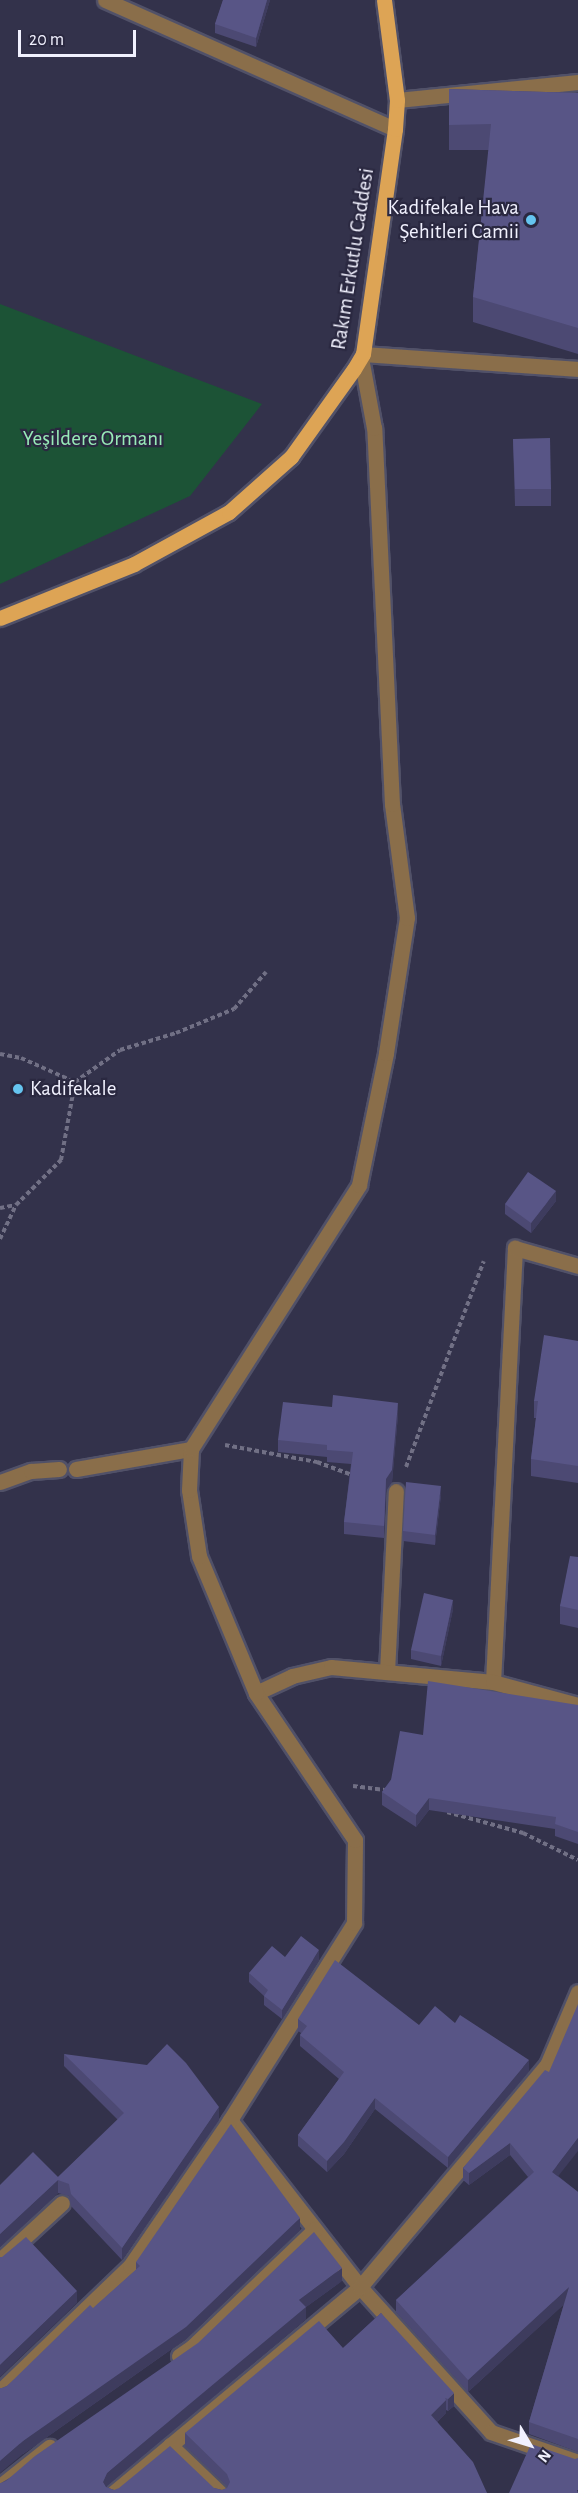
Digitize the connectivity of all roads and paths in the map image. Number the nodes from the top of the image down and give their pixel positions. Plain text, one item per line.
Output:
1 (105, 0) edge
2 (384, 0) edge
3 (578, 82) edge
4 (397, 100) junction
5 (395, 129) junction
6 (362, 356) junction
7 (578, 369) edge
8 (0, 618) edge
9 (266, 972) dead end
10 (0, 1054) edge
11 (75, 1082) junction
12 (16, 1205) junction
13 (0, 1208) edge
14 (0, 1239) edge
15 (515, 1248) junction
16 (578, 1266) edge
17 (241, 1448) dead end
18 (191, 1449) junction
19 (76, 1468) dead end
20 (58, 1469) dead end
21 (0, 1482) edge
22 (396, 1491) junction
23 (387, 1672) junction
24 (493, 1682) junction
25 (256, 1693) junction
26 (578, 1705) edge
27 (390, 1790) edge
28 (327, 1796) junction
29 (440, 1809) edge
30 (578, 1860) edge
31 (578, 1992) edge
32 (230, 2120) junction
33 (62, 2204) dead end
34 (315, 2229) junction
35 (0, 2260) edge
36 (360, 2287) junction
37 (164, 2367) edge
38 (0, 2391) edge
39 (58, 2441) edge
40 (170, 2445) junction
41 (578, 2462) edge
42 (0, 2486) edge
43 (113, 2493) edge
44 (219, 2493) edge

1 - 5 street
2 - 4 main road, Rakım Erkutlu Caddesi
3 - 4 street
4 - 5 main road, Rakım Erkutlu Caddesi
5 - 6 main road, Rakım Erkutlu Caddesi
6 - 7 street
6 - 8 main road, Rakım Erkutlu Caddesi
6 - 18 street
9 - 11 path
10 - 11 path
11 - 12 path
12 - 13 path
12 - 14 path
15 - 16 street
15 - 22 path
15 - 24 street
17 - 22 path
18 - 19 street
18 - 25 street
20 - 21 street
22 - 23 street
23 - 24 street
23 - 25 street
24 - 26 street
25 - 28 street
27 - 28 path
28 - 32 street
29 - 30 path
31 - 36 street
32 - 34 street
32 - 38 street
33 - 35 street
34 - 36 street
34 - 37 street
36 - 40 street
36 - 41 street
39 - 42 street
40 - 43 street
40 - 44 street

